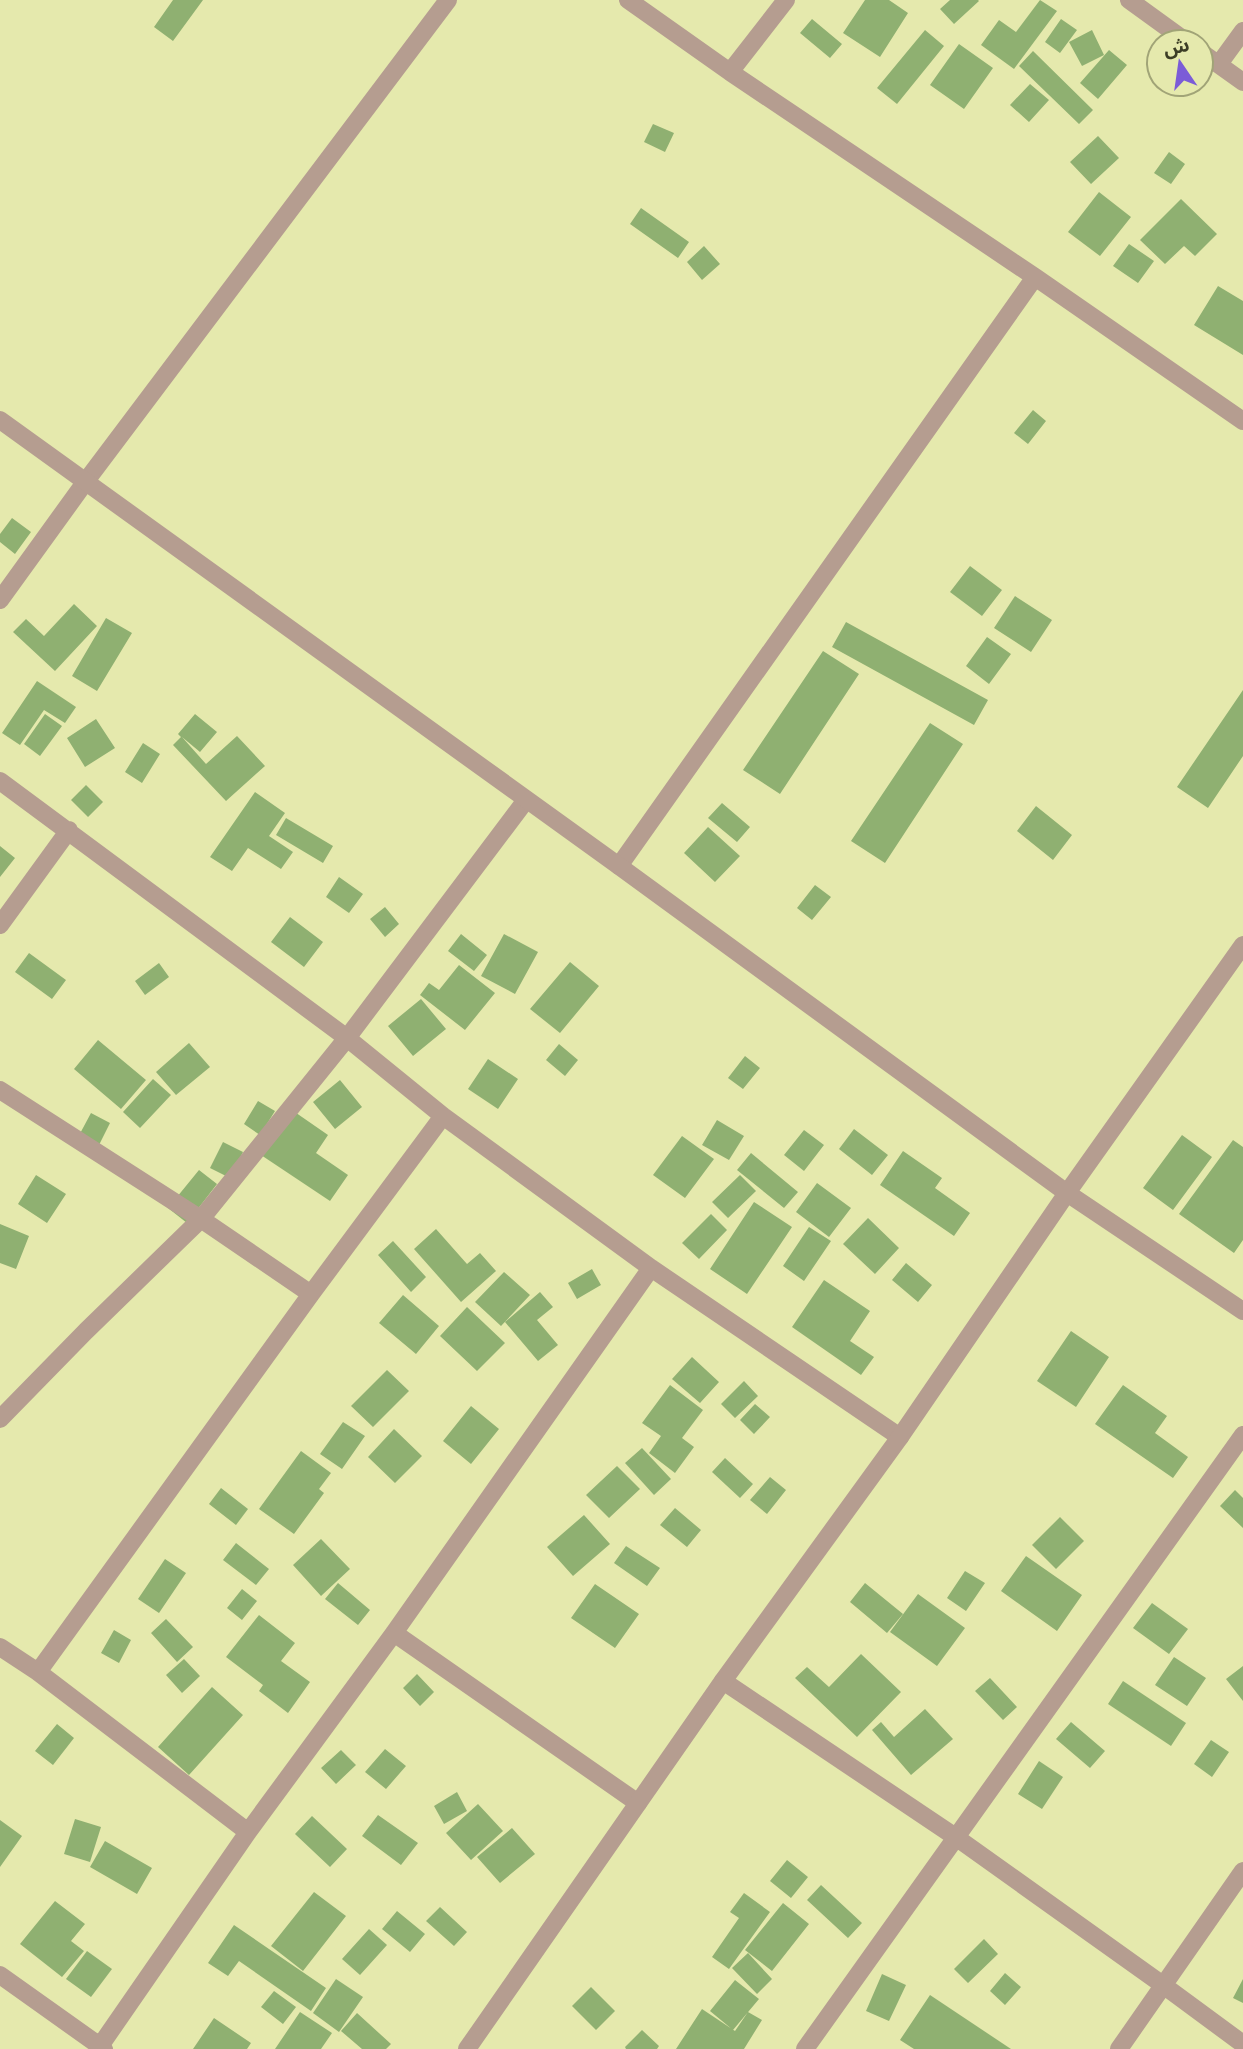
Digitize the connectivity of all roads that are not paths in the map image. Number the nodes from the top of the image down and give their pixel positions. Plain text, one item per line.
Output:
1 (448, 0) edge
2 (628, 0) edge
3 (786, 0) edge
4 (1129, 0) edge
5 (1168, 28) edge
6 (1243, 31) edge
7 (1215, 61) edge
8 (1219, 64) junction
9 (730, 72) junction
10 (1243, 82) edge
11 (1035, 277) junction
12 (0, 420) edge
13 (1243, 421) edge
14 (86, 481) junction
15 (0, 600) edge
16 (0, 781) edge
17 (526, 800) junction
18 (68, 830) junction
19 (620, 866) junction
20 (0, 925) edge
21 (1243, 945) edge
22 (347, 1038) junction
23 (0, 1090) edge
24 (443, 1116) junction
25 (1067, 1193) junction
26 (201, 1219) junction
27 (651, 1268) junction
28 (311, 1294) junction
29 (1243, 1311) edge
30 (0, 1419) edge
31 (1243, 1435) edge
32 (900, 1437) junction
33 (394, 1633) junction
34 (0, 1647) edge
35 (38, 1672) junction
36 (723, 1681) junction
37 (638, 1803) junction
38 (248, 1832) junction
39 (957, 1838) junction
40 (1243, 1871) edge
41 (0, 1975) edge
42 (1163, 1985) junction
43 (1243, 2044) edge
44 (101, 2048) edge
45 (467, 2049) edge
46 (805, 2049) edge
47 (1119, 2049) edge

1 - 14 street
2 - 9 street
3 - 9 street
4 - 5 street
6 - 8 street
7 - 8 street
8 - 10 street
9 - 11 street
11 - 13 street
11 - 19 street
12 - 14 street
14 - 15 street
14 - 17 street
16 - 18 street
17 - 19 street
17 - 22 street
18 - 20 street
18 - 22 street
19 - 25 street
21 - 25 street
22 - 24 street
22 - 26 street
23 - 26 street
24 - 27 street
24 - 28 street
25 - 29 street
25 - 32 street
26 - 28 street
26 - 30 street
27 - 32 street
27 - 33 street
28 - 35 street
31 - 39 street
32 - 36 street
33 - 37 street
33 - 38 street
34 - 35 street
35 - 38 street
36 - 37 street
36 - 39 street
37 - 45 street
38 - 44 street
39 - 42 street
39 - 46 street
40 - 42 street
41 - 44 street
42 - 43 street
42 - 47 street

